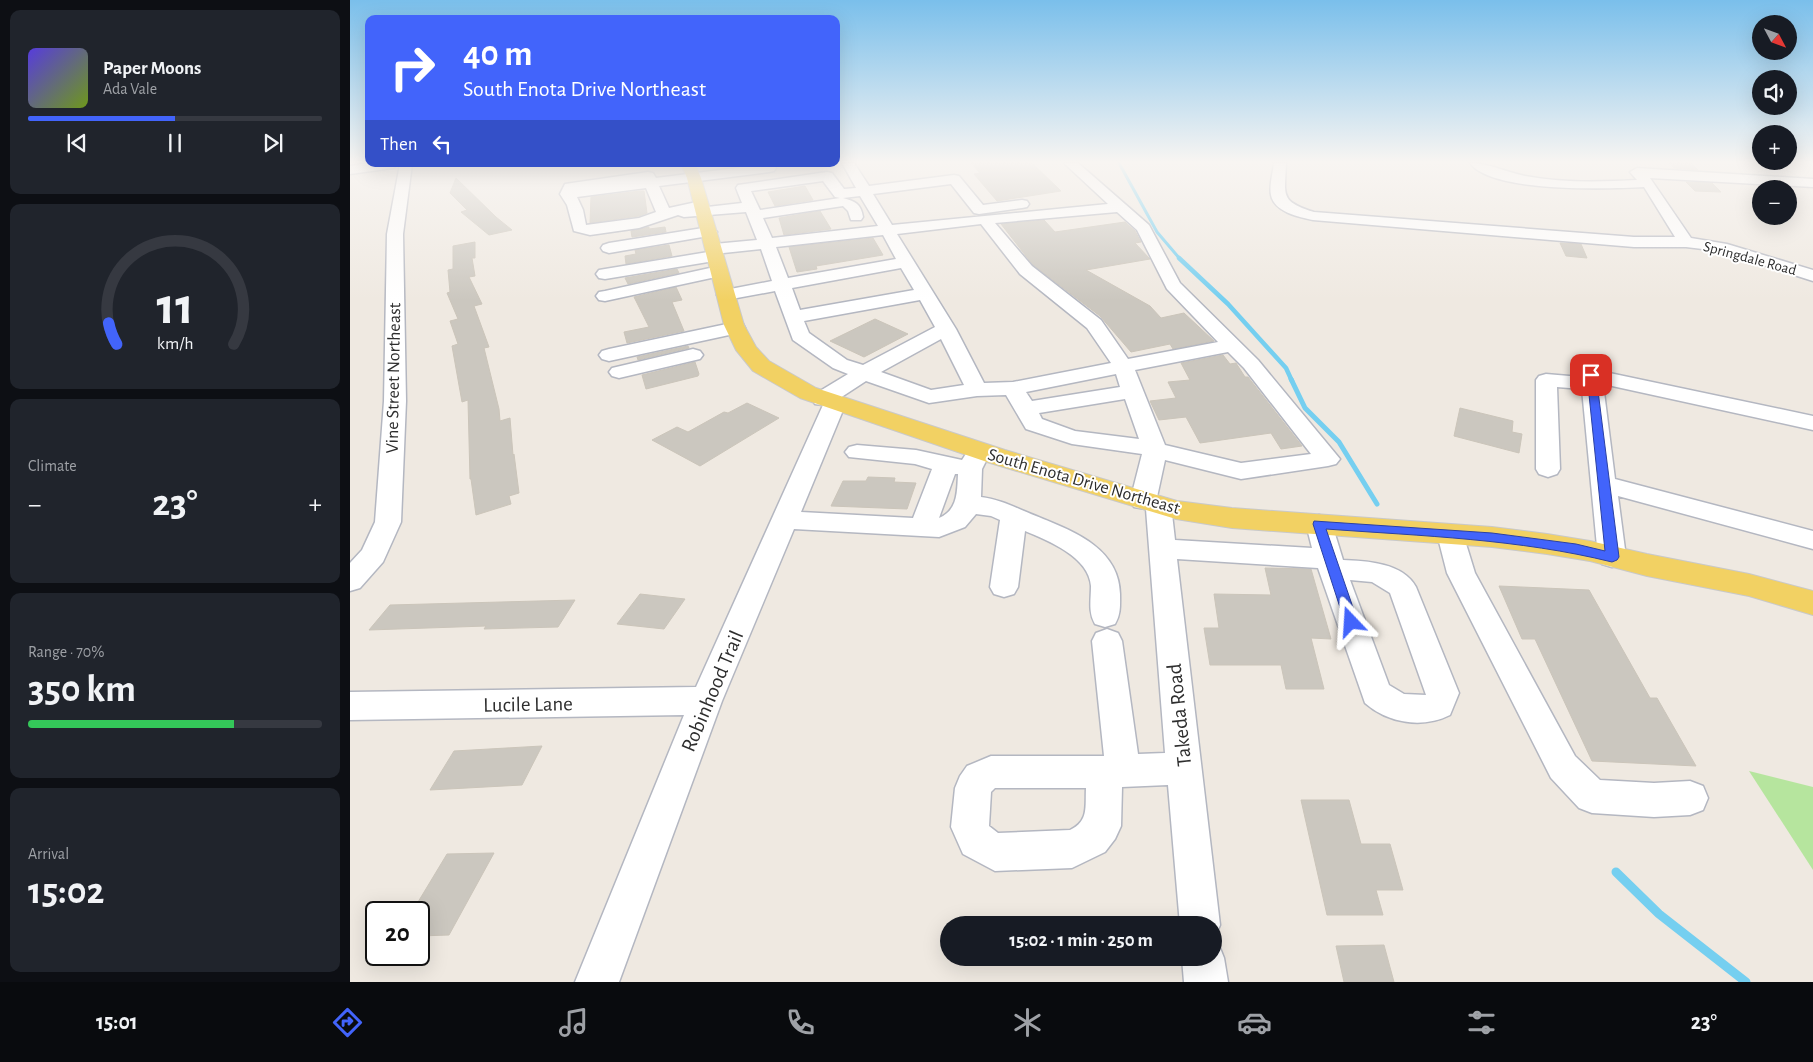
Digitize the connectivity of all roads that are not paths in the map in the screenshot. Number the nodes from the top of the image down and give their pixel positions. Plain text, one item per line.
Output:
1 (399, 209) edge
2 (574, 209) edge
3 (662, 209) edge
4 (702, 209) edge
5 (753, 209) edge
6 (817, 209) edge
7 (854, 209) edge
8 (874, 209) edge
9 (1101, 209) edge
10 (1122, 209) edge
11 (1292, 209) edge
12 (1663, 209) edge
13 (664, 214) junction
14 (878, 215) junction
15 (856, 217) junction
16 (837, 220) dead end
17 (985, 220) junction
18 (818, 222) dead end
19 (759, 224) junction
20 (888, 230) junction
21 (1686, 242) junction
22 (713, 246) junction
23 (609, 248) dead end
24 (910, 269) junction
25 (605, 274) dead end
26 (1813, 276) edge
27 (784, 291) junction
28 (925, 294) junction
29 (605, 296) dead end
30 (793, 317) junction
31 (946, 329) junction
32 (740, 336) junction
33 (1232, 345) junction
34 (614, 364) dead end
35 (1123, 366) junction
36 (864, 372) junction
37 (1591, 377) junction
38 (1012, 388) junction
39 (977, 390) junction
40 (1133, 391) junction
41 (829, 401) junction
42 (1025, 409) junction
43 (1813, 423) edge
44 (1155, 450) junction
45 (857, 452) dead end
46 (965, 461) junction
47 (1548, 469) dead end
48 (1604, 484) junction
49 (1150, 503) junction
50 (966, 505) junction
51 (1014, 516) junction
52 (784, 520) junction
53 (1319, 524) junction
54 (923, 527) junction
55 (1450, 534) junction
56 (1813, 540) edge
57 (1162, 549) junction
58 (1612, 557) junction
59 (1330, 564) junction
60 (350, 580) edge
61 (1004, 587) dead end
62 (1813, 603) edge
63 (706, 701) junction
64 (350, 706) edge
65 (1184, 768) junction
66 (1690, 798) dead end
67 (1199, 916) edge
68 (1205, 966) edge
69 (596, 982) edge
70 (1206, 982) edge

1 - 60 street, Vine Street Northeast
2 - 13 street
3 - 13 street
4 - 22 main road, South Enota Drive Northeast
5 - 19 street
6 - 19 street
7 - 15 street
8 - 14 street
9 - 17 street
10 - 33 street
11 - 21 street, Springdale Road
12 - 21 street
13 - 22 street
14 - 15 street
14 - 20 street
15 - 16 street
17 - 20 street
17 - 35 street
18 - 19 street
19 - 20 street
19 - 22 street
19 - 22 street
19 - 27 street
20 - 24 street
21 - 26 street, Springdale Road
22 - 23 street
22 - 25 street
22 - 27 street
22 - 29 street
22 - 32 main road, South Enota Drive Northeast
24 - 27 street
24 - 28 street
27 - 30 street
28 - 30 street
28 - 31 street
30 - 36 street
31 - 36 street
31 - 39 street
32 - 34 street
32 - 41 main road, South Enota Drive Northeast
33 - 35 street
33 - 44 street
35 - 38 street
35 - 40 street
36 - 39 street
36 - 41 street
37 - 43 street
37 - 47 street
37 - 48 street
38 - 39 street
38 - 42 street
40 - 42 street
40 - 44 street
41 - 46 main road, South Enota Drive Northeast
41 - 52 street, Robinhood Trail
42 - 44 street
44 - 49 street, Takeda Road
45 - 46 street
46 - 49 main road, South Enota Drive Northeast
46 - 50 street
46 - 54 street
48 - 56 street
48 - 58 street
49 - 53 main road, South Enota Drive Northeast
49 - 57 street, Takeda Road
50 - 51 street
50 - 54 street
51 - 61 street
51 - 65 street
52 - 54 street
52 - 63 street, Robinhood Trail
53 - 55 main road, South Enota Drive Northeast
53 - 59 street
55 - 58 main road, South Enota Drive Northeast
55 - 66 street
57 - 59 street
57 - 65 street, Takeda Road
58 - 62 main road, South Enota Drive Northeast
59 - 59 street
63 - 64 street, Lucile Lane
63 - 69 street, Robinhood Trail
65 - 67 street, Takeda Road
68 - 70 street

